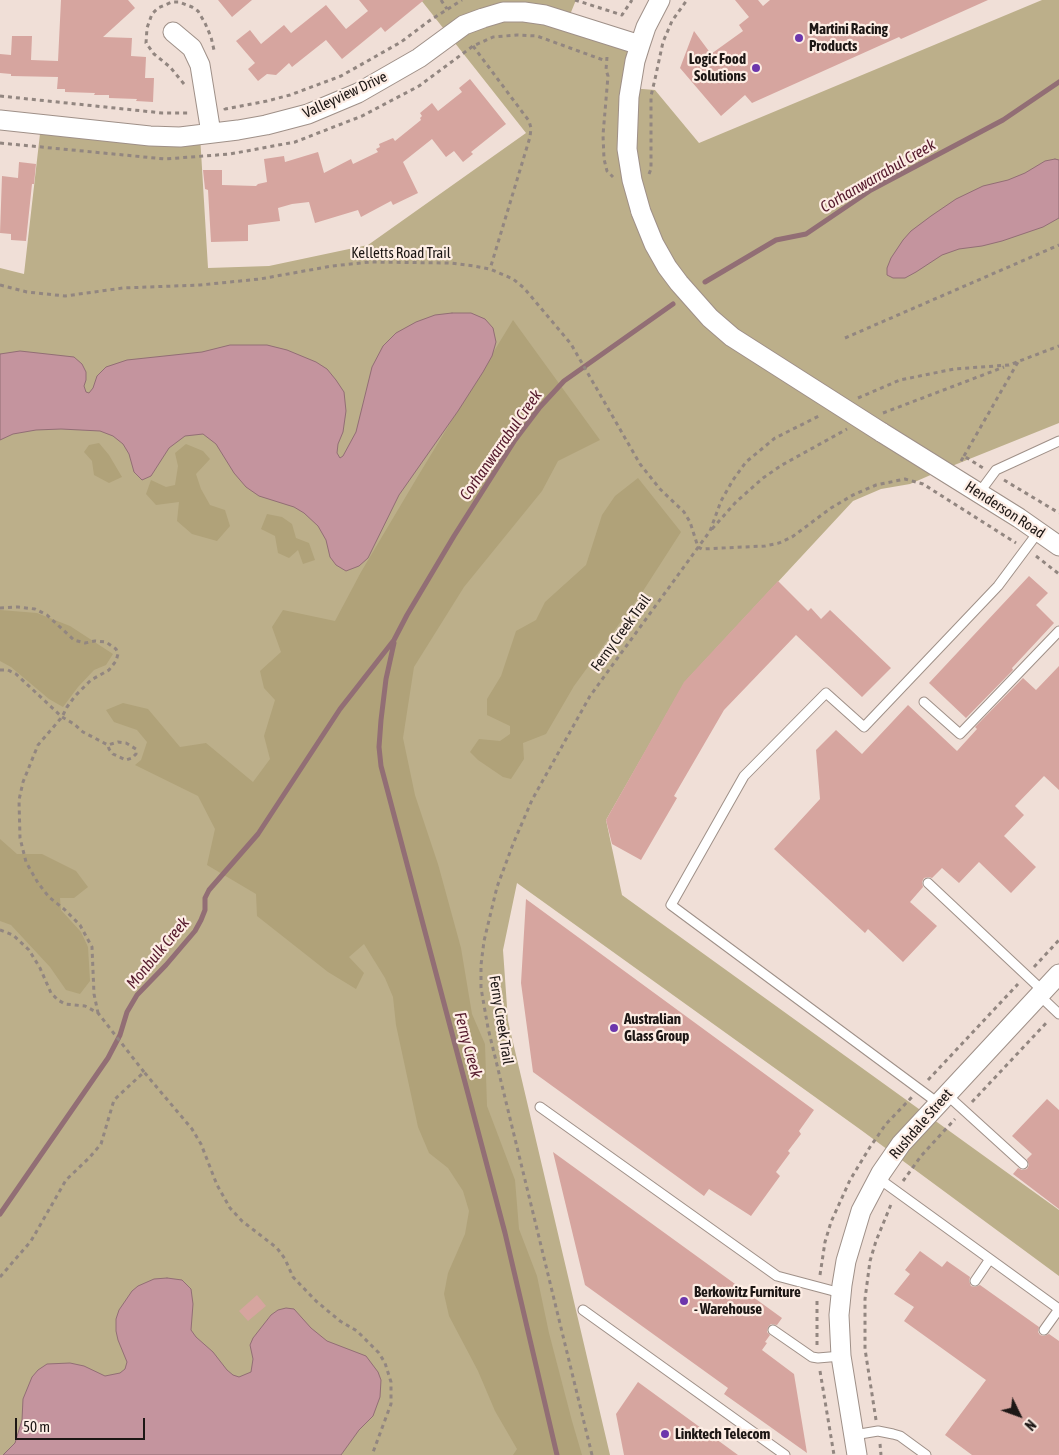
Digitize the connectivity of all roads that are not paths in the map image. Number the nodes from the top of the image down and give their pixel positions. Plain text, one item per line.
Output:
1 (660, 0) edge
2 (173, 32) dead end
3 (640, 45) junction
4 (0, 120) edge
5 (211, 133) junction
6 (1059, 441) edge
7 (979, 493) junction
8 (1039, 530) junction
9 (1059, 546) edge
10 (1059, 630) edge
11 (924, 702) dead end
12 (928, 883) dead end
13 (1050, 987) edge
14 (1059, 1014) edge
15 (942, 1099) junction
16 (540, 1107) dead end
17 (1023, 1164) dead end
18 (878, 1178) junction
19 (990, 1260) junction
20 (975, 1281) dead end
21 (841, 1293) junction
22 (1059, 1309) edge
23 (583, 1310) dead end
24 (773, 1330) dead end
25 (1044, 1330) dead end
26 (841, 1356) junction
27 (854, 1435) junction
28 (785, 1455) edge
29 (857, 1455) edge
30 (926, 1455) edge

1 - 3 street
2 - 5 street
3 - 5 street, Valleyview Drive
3 - 7 street, Henderson Road, bridge
4 - 5 street, Valleyview Drive
6 - 7 lane
7 - 8 street, Henderson Road
8 - 9 street, Henderson Road
8 - 15 lane
10 - 11 lane
12 - 13 lane
13 - 14 lane
13 - 15 street, Rushdale Street
15 - 17 lane
15 - 18 street, Rushdale Street
16 - 21 lane
18 - 19 lane
18 - 21 street, Rushdale Street
19 - 20 lane
19 - 22 lane
21 - 26 street, Rushdale Street
22 - 25 lane
23 - 28 lane
24 - 26 lane
26 - 27 street, Rushdale Street
27 - 29 street, Rushdale Street
27 - 30 lane

